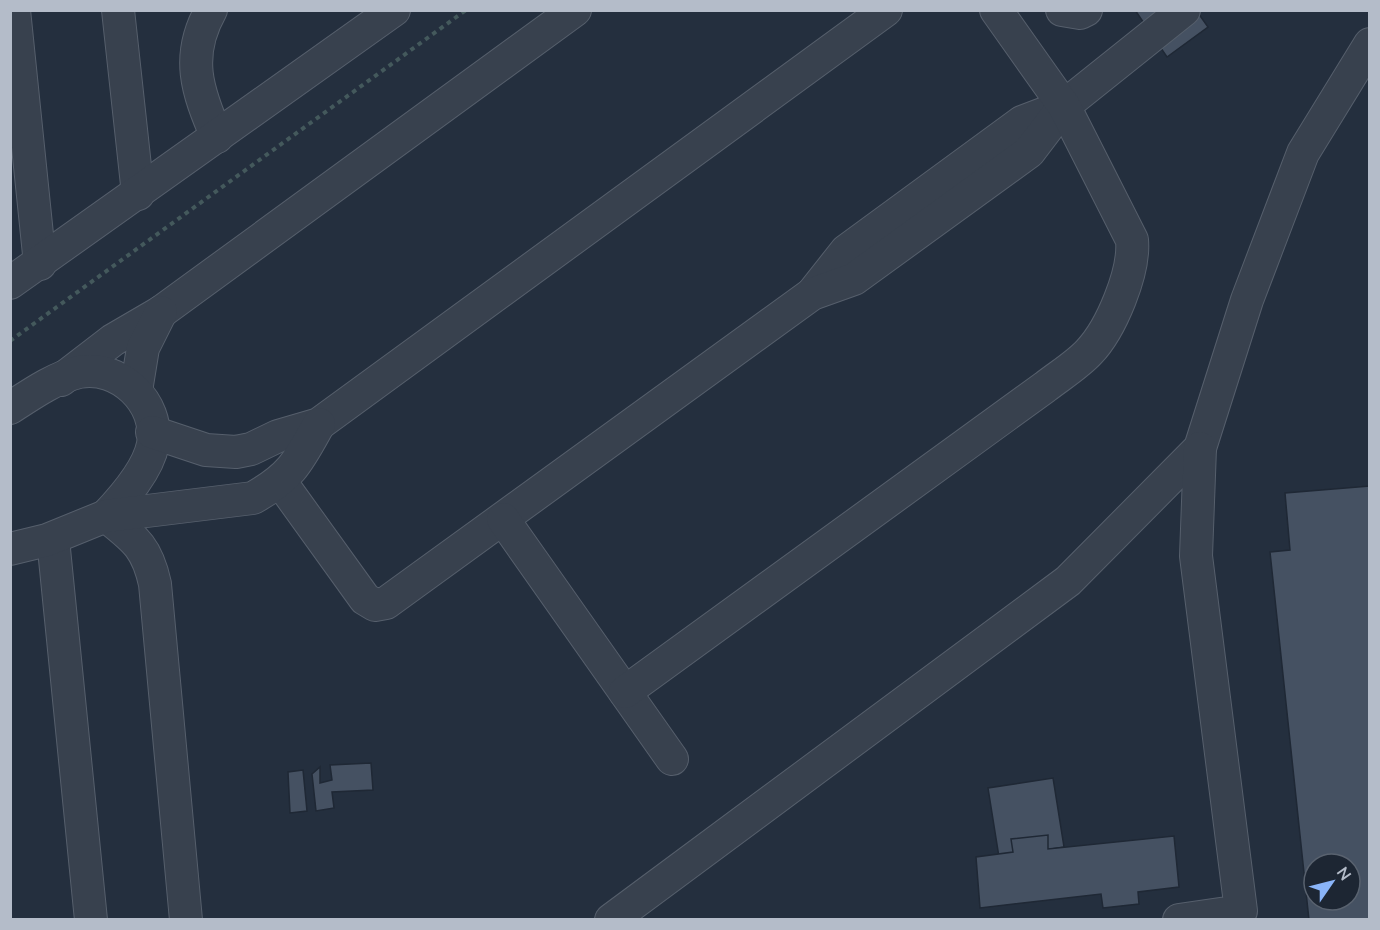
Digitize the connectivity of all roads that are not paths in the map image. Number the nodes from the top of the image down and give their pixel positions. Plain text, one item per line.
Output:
1 (14, 10) edge
2 (118, 10) edge
3 (212, 10) edge
4 (394, 10) edge
5 (575, 10) edge
6 (886, 10) edge
7 (996, 10) edge
8 (1062, 10) edge
9 (1086, 10) edge
10 (1184, 10) edge
11 (1370, 44) edge
12 (1064, 106) junction
13 (218, 137) junction
14 (138, 194) junction
15 (40, 264) junction
16 (10, 284) edge
17 (161, 312) junction
18 (61, 380) junction
19 (136, 391) junction
20 (10, 408) edge
21 (320, 424) junction
22 (152, 432) junction
23 (1200, 448) junction
24 (280, 481) junction
25 (106, 516) junction
26 (502, 519) junction
27 (52, 538) junction
28 (10, 549) edge
29 (625, 692) junction
30 (672, 759) dead end
31 (92, 920) edge
32 (186, 920) edge
33 (611, 920) edge
34 (1179, 920) edge

1 - 15 street
2 - 14 street
3 - 13 street
4 - 13 street
5 - 17 street
6 - 21 street
7 - 12 street
8 - 9 street
10 - 12 street
11 - 23 street
12 - 26 street
12 - 29 street
13 - 14 street
14 - 15 street
15 - 16 street
17 - 18 street
17 - 19 street
18 - 19 street
18 - 20 street
19 - 22 street
21 - 22 street
21 - 24 street
22 - 25 street
23 - 33 street
23 - 34 street
24 - 25 street
24 - 26 street
25 - 27 street
25 - 32 street
26 - 29 street
27 - 28 street
27 - 31 street
29 - 30 street

